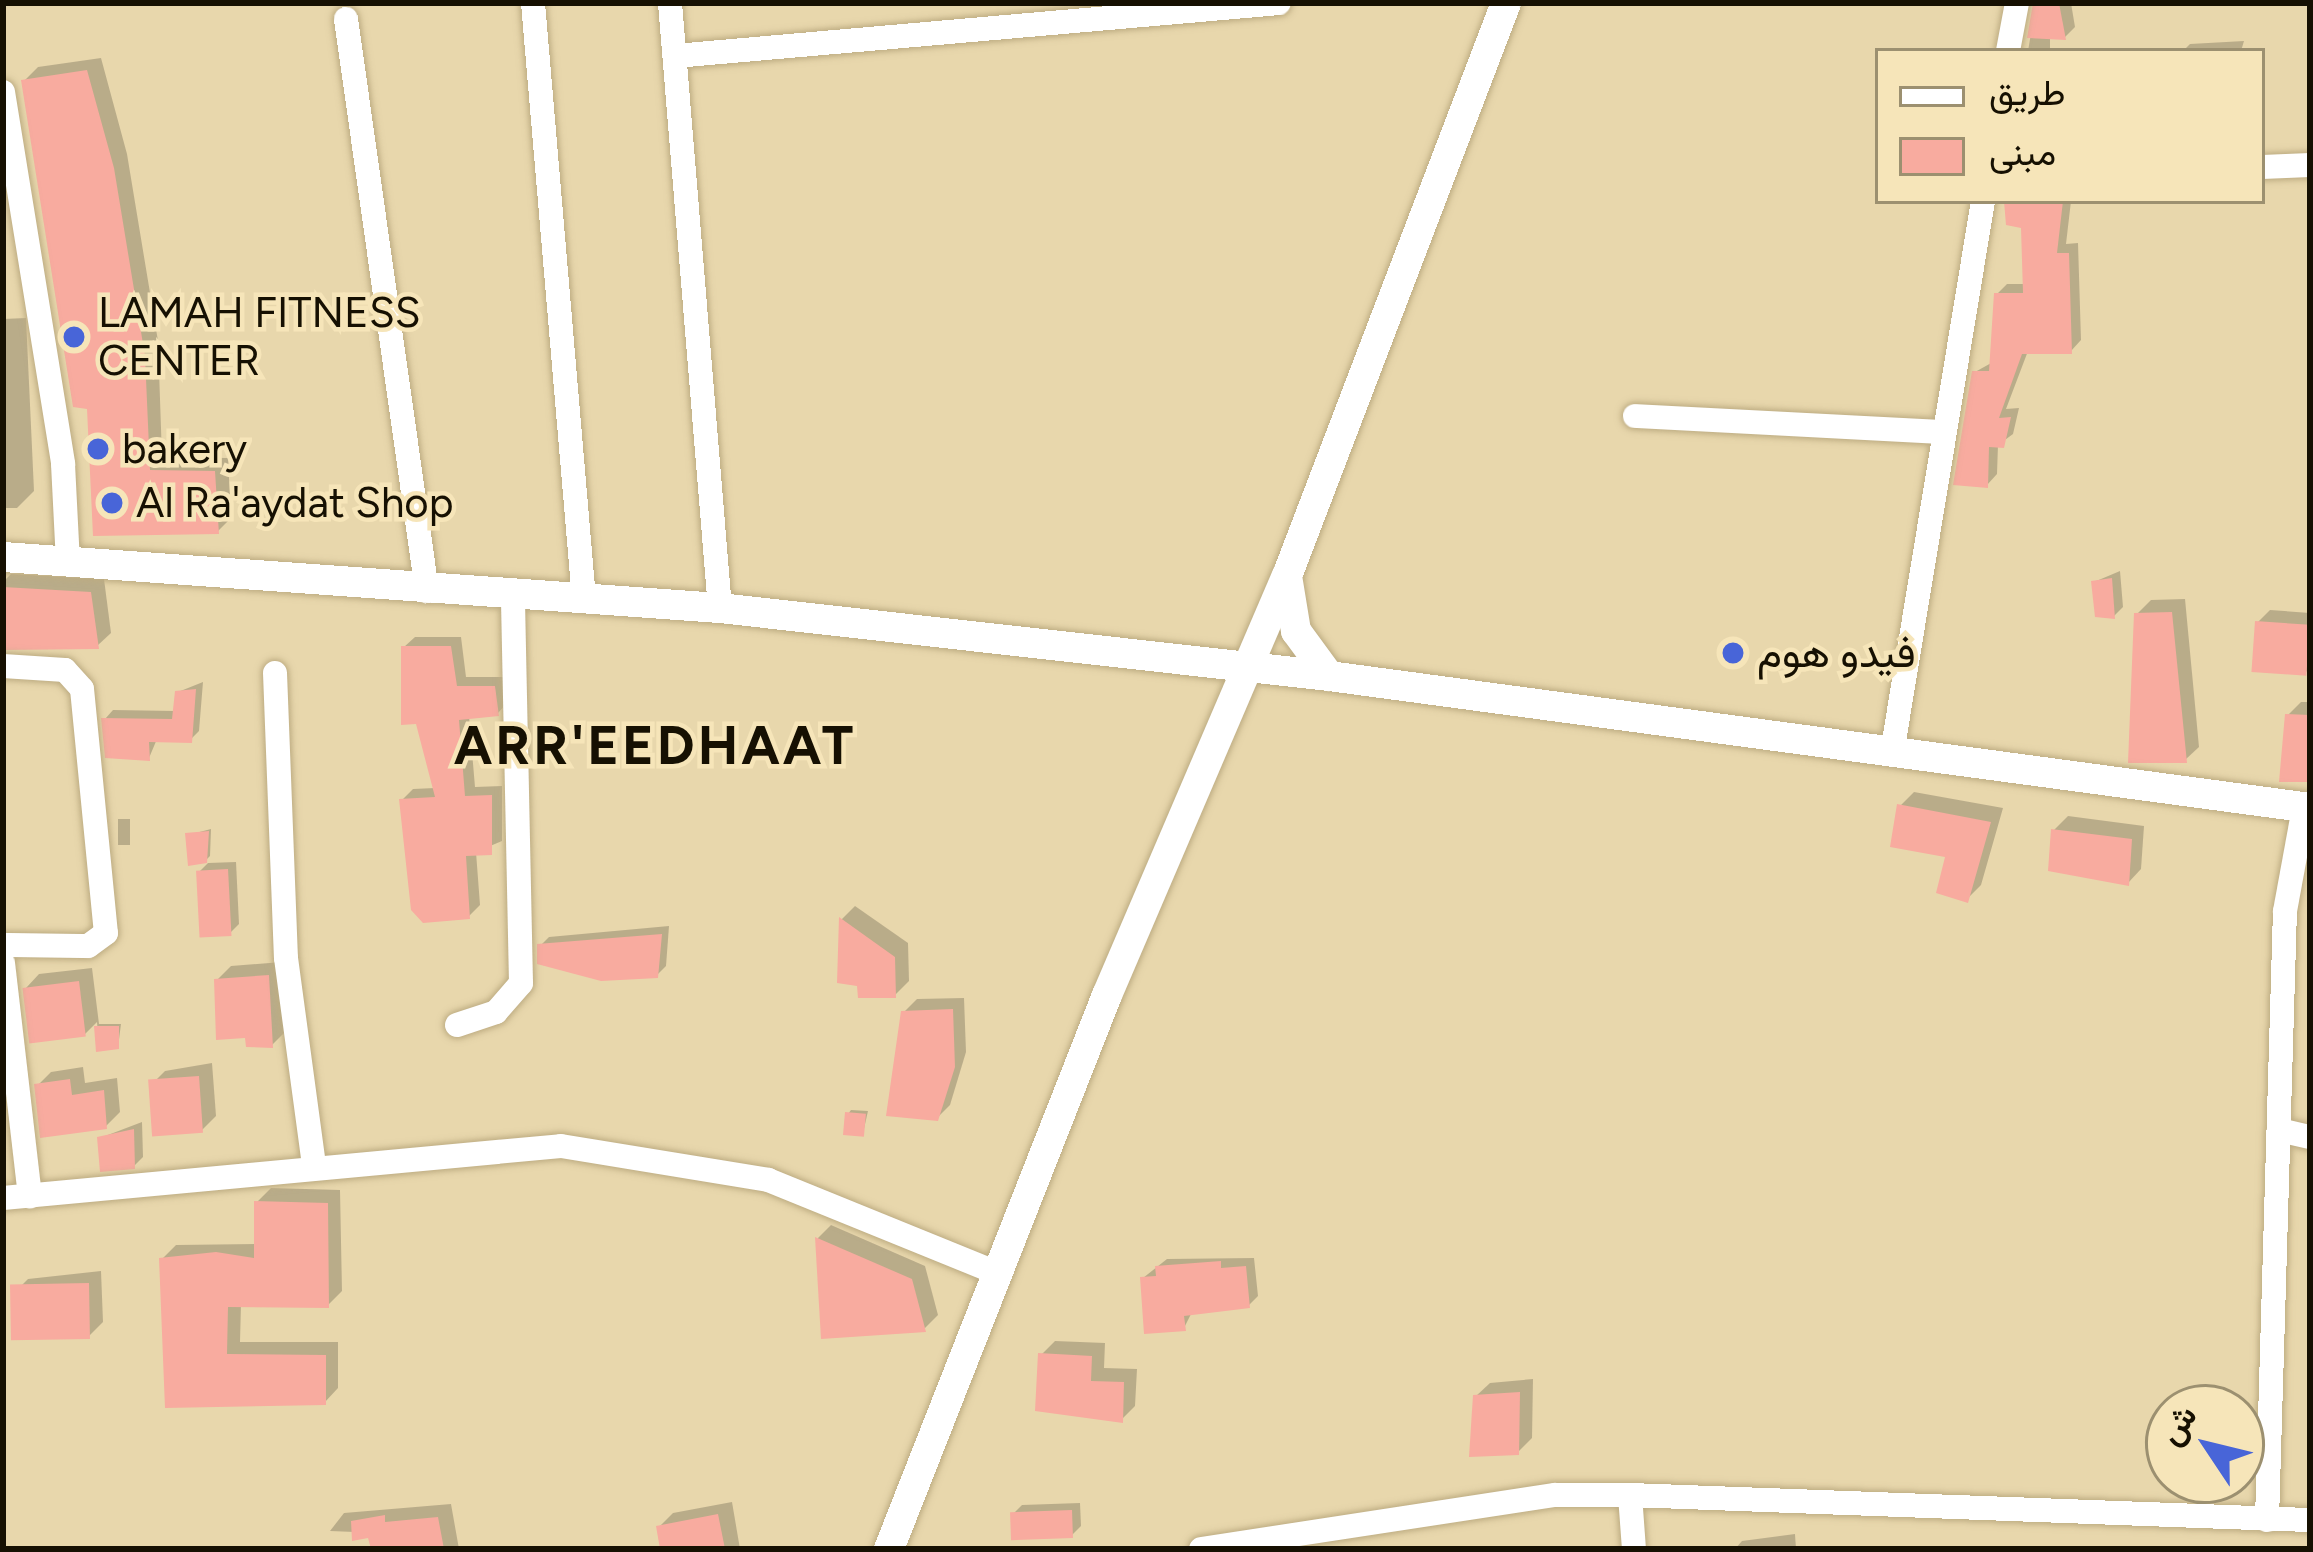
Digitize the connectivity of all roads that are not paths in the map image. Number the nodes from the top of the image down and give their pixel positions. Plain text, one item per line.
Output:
1 (533, 3) edge
2 (670, 3) edge
3 (1279, 3) edge
4 (1506, 3) edge
5 (2017, 3) edge
6 (1061, 10) edge
7 (346, 20) dead end
8 (2009, 48) edge
9 (675, 56) junction
10 (3, 92) edge
11 (2265, 166) edge
12 (2310, 166) edge
13 (1982, 204) edge
14 (1635, 416) dead end
15 (1944, 432) junction
16 (3, 557) edge
17 (68, 563) junction
18 (1287, 576) junction
19 (427, 591) junction
20 (513, 595) junction
21 (584, 599) junction
22 (720, 608) junction
23 (3, 666) edge
24 (1242, 669) junction
25 (275, 674) dead end
26 (1329, 676) junction
27 (1892, 753) junction
28 (2307, 807) edge
29 (3, 945) edge
30 (3, 963) edge
31 (458, 1025) dead end
32 (2279, 1130) junction
33 (2310, 1137) edge
34 (314, 1166) junction
35 (30, 1196) junction
36 (3, 1198) edge
37 (997, 1273) junction
38 (1630, 1495) junction
39 (2267, 1520) junction
40 (2310, 1520) edge
41 (890, 1549) edge
42 (1201, 1549) edge
43 (1634, 1549) edge

1 - 21 street
2 - 9 street
3 - 6 street
4 - 18 street
5 - 8 street
6 - 9 street
7 - 19 street
9 - 22 street
10 - 17 street
11 - 12 street
13 - 15 street
14 - 15 street
15 - 27 street
16 - 17 street
17 - 19 street
18 - 24 street
18 - 26 street
19 - 20 street
20 - 21 street
20 - 31 street
21 - 22 street
22 - 24 street
23 - 29 street
24 - 26 street
24 - 37 street
25 - 34 street
26 - 27 street
27 - 28 street
28 - 32 street
30 - 35 street
32 - 33 street
32 - 39 street
34 - 35 street
34 - 37 street
35 - 36 street
37 - 41 street
38 - 39 street
38 - 42 street
38 - 43 street
39 - 40 street

